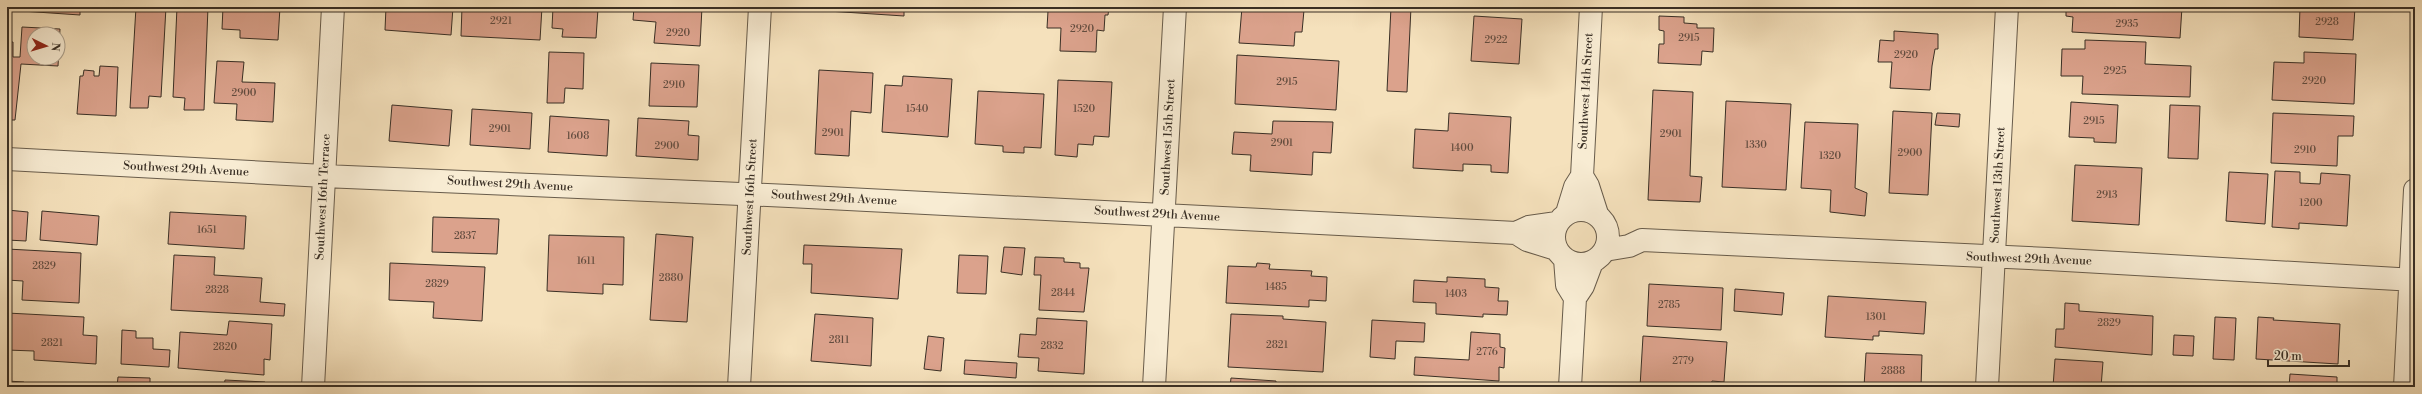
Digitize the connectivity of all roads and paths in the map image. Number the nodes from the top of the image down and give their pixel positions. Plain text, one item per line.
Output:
1 (333, 7) edge
2 (760, 7) edge
3 (1175, 7) edge
4 (1591, 7) edge
5 (2007, 7) edge
6 (7, 159) edge
7 (324, 176) junction
8 (1582, 176) junction
9 (2415, 190) edge
10 (750, 194) junction
11 (1164, 215) junction
12 (1562, 218) junction
13 (1601, 220) junction
14 (1516, 233) junction
15 (1642, 240) junction
16 (1560, 254) junction
17 (1599, 256) junction
18 (1994, 257) junction
19 (2413, 280) edge
20 (1575, 298) junction
21 (313, 387) edge
22 (739, 387) edge
23 (1154, 387) edge
24 (1570, 387) edge
25 (1987, 387) edge
26 (2405, 387) edge

1 - 7 street, Southwest 16th Terrace
2 - 10 street, Southwest 16th Street
3 - 11 street, Southwest 15th Street
4 - 8 street, Southwest 14th Street
5 - 18 street, Southwest 13th Street
6 - 7 street, Southwest 29th Avenue
7 - 10 street, Southwest 29th Avenue
7 - 21 street, Southwest 16th Terrace
8 - 12 street, Southwest 14th Street
8 - 13 street, Southwest 14th Street
9 - 19 street
10 - 11 street, Southwest 29th Avenue
10 - 22 street, Southwest 16th Street
11 - 14 street, Southwest 29th Avenue
11 - 23 street, Southwest 15th Street
12 - 13 street
12 - 14 street, Southwest 29th Avenue
12 - 16 street
13 - 15 street, Southwest 29th Avenue
13 - 17 street
14 - 16 street, Southwest 29th Avenue
15 - 17 street, Southwest 29th Avenue
15 - 18 street, Southwest 29th Avenue
16 - 17 street
16 - 20 street
17 - 20 street
18 - 19 street, Southwest 29th Avenue
18 - 25 street, Southwest 13th Street
19 - 26 street
20 - 24 street

